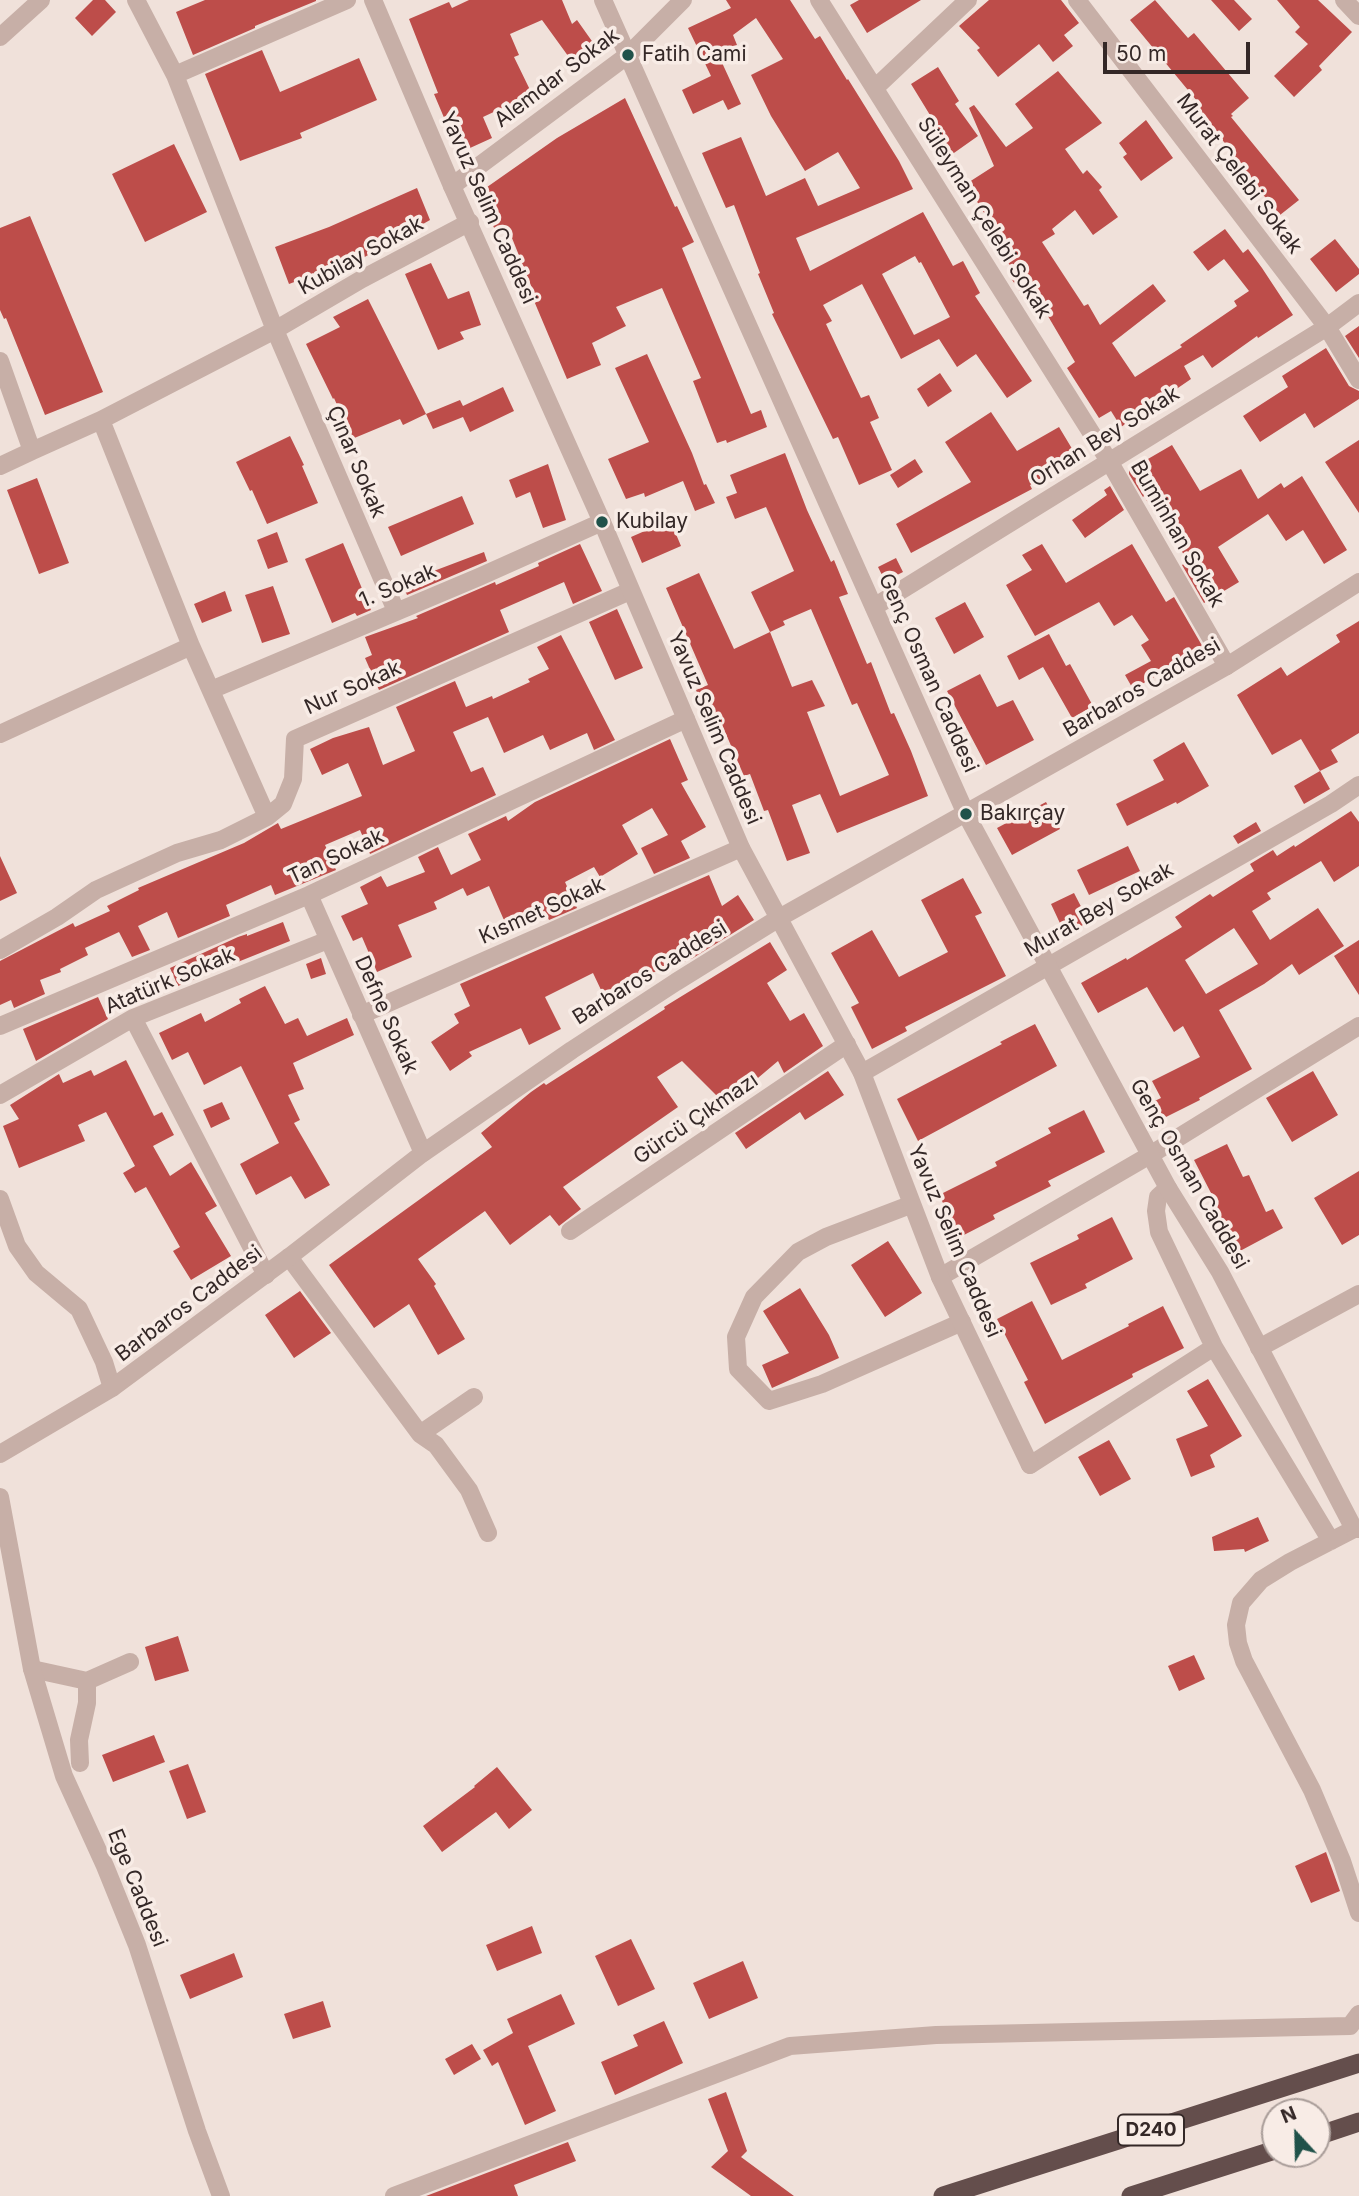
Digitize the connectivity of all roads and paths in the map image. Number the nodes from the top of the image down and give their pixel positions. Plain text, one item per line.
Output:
1 (41, 0) edge
2 (135, 0) edge
3 (347, 0) edge
4 (373, 0) edge
5 (603, 0) edge
6 (683, 0) edge
7 (819, 0) edge
8 (1077, 0) edge
9 (1344, 0) edge
10 (962, 2) edge
11 (1359, 16) edge
12 (0, 37) edge
13 (628, 55) junction
14 (175, 75) junction
15 (875, 88) junction
16 (452, 186) junction
17 (470, 222) junction
18 (1359, 303) edge
19 (1327, 327) junction
20 (275, 330) junction
21 (0, 361) edge
22 (1359, 380) edge
23 (101, 420) junction
24 (33, 451) junction
25 (1109, 461) junction
26 (0, 466) edge
27 (602, 522) junction
28 (1359, 582) edge
29 (630, 590) junction
30 (874, 607) junction
31 (396, 611) junction
32 (191, 646) junction
33 (1227, 666) junction
34 (211, 690) junction
35 (686, 719) junction
36 (0, 734) edge
37 (1359, 785) edge
38 (966, 814) junction
39 (267, 817) junction
40 (741, 848) junction
41 (309, 895) junction
42 (779, 918) junction
43 (328, 940) junction
44 (0, 950) edge
45 (1048, 966) junction
46 (361, 1015) junction
47 (133, 1018) junction
48 (0, 1026) edge
49 (1359, 1026) edge
50 (847, 1044) junction
51 (862, 1073) junction
52 (0, 1096) edge
53 (423, 1153) junction
54 (1150, 1155) junction
55 (1168, 1188) junction
56 (0, 1199) edge
57 (910, 1205) junction
58 (570, 1231) dead end
59 (289, 1257) junction
60 (266, 1275) junction
61 (940, 1277) junction
62 (1359, 1294) edge
63 (962, 1322) junction
64 (1214, 1347) junction
65 (1259, 1348) junction
66 (112, 1388) junction
67 (474, 1397) dead end
68 (420, 1434) junction
69 (0, 1454) edge
70 (0, 1497) edge
71 (1356, 1529) edge
72 (488, 1533) dead end
73 (1331, 1541) junction
74 (0, 1561) edge
75 (20, 1595) junction
76 (130, 1662) dead end
77 (32, 1669) junction
78 (88, 1681) junction
79 (80, 1763) dead end
80 (1359, 1913) edge
81 (1359, 2014) edge
82 (1359, 2063) edge
83 (1359, 2122) edge
84 (1331, 2131) edge
85 (1261, 2154) edge
86 (221, 2196) edge
87 (394, 2196) edge
88 (943, 2196) edge
89 (1131, 2196) edge

1 - 12 street
2 - 14 street, Çınar Sokak
3 - 14 street
4 - 16 street, Yavuz Selim Caddesi
5 - 13 street, Genç Osman Caddesi
6 - 13 street, Alemdar Sokak
7 - 15 street, Süleyman Çelebi Sokak
8 - 19 street, Murat Çelebi Sokak
9 - 11 street
10 - 15 street
13 - 16 street, Alemdar Sokak
13 - 30 street, Genç Osman Caddesi
14 - 20 street, Çınar Sokak
15 - 25 street, Süleyman Çelebi Sokak
16 - 17 street, Yavuz Selim Caddesi
17 - 20 street, Kubilay Sokak
17 - 27 street, Yavuz Selim Caddesi
18 - 19 street, Orhan Bey Sokak
19 - 22 street, Murat Çelebi Sokak
19 - 25 street, Orhan Bey Sokak
20 - 23 street, Kubilay Sokak
20 - 31 street, Çınar Sokak
21 - 24 street
23 - 24 street, Kubilay Sokak
23 - 32 street
24 - 26 street, Kubilay Sokak
25 - 30 street, Orhan Bey Sokak
25 - 33 street, Buminhan Sokak
27 - 29 street, Yavuz Selim Caddesi
27 - 31 street, 1. Sokak
28 - 33 street, Barbaros Caddesi
29 - 35 street, Yavuz Selim Caddesi
29 - 39 street, Nur Sokak
30 - 38 street, Genç Osman Caddesi
31 - 34 street, 1. Sokak
32 - 34 street
32 - 36 street
33 - 38 street, Barbaros Caddesi
34 - 39 street
35 - 40 street, Yavuz Selim Caddesi
35 - 41 street, Tan Sokak
37 - 45 street, Murat Bey Sokak
38 - 42 street, Barbaros Caddesi
38 - 45 street, Genç Osman Caddesi
39 - 44 street, Nur Sokak
40 - 42 street, Yavuz Selim Caddesi
40 - 46 street, Kısmet Sokak
41 - 43 street, Defne Sokak
41 - 48 street, Tan Sokak
42 - 50 street, Yavuz Selim Caddesi
42 - 53 street, Barbaros Caddesi
43 - 46 street, Defne Sokak
43 - 47 street, Atatürk Sokak
45 - 51 street, Murat Bey Sokak
45 - 54 street, Genç Osman Caddesi
46 - 53 street, Defne Sokak
47 - 52 street, Atatürk Sokak
47 - 60 street
49 - 54 street
50 - 51 street, Yavuz Selim Caddesi
50 - 58 street, Gürcü Çıkmazı
51 - 57 street, Yavuz Selim Caddesi
53 - 59 street, Barbaros Caddesi
54 - 55 street, Genç Osman Caddesi
54 - 61 street
55 - 64 street
55 - 65 street, Genç Osman Caddesi
56 - 66 street
57 - 61 street, Yavuz Selim Caddesi
57 - 63 street
59 - 60 street, Barbaros Caddesi
59 - 68 street
60 - 66 street, Barbaros Caddesi
61 - 63 street, Yavuz Selim Caddesi
62 - 65 street
63 - 64 street, Yavuz Selim Caddesi
64 - 73 street
65 - 71 street, Genç Osman Caddesi
66 - 69 street, Barbaros Caddesi
67 - 68 street
68 - 72 street
70 - 75 street, Ege Caddesi
71 - 73 street
73 - 80 street
74 - 75 street, Ege Caddesi
75 - 77 street, Ege Caddesi
76 - 78 street
77 - 78 street
77 - 86 street, Ege Caddesi
78 - 79 street
81 - 87 street
82 - 88 highway, D240
83 - 84 highway
85 - 89 highway

